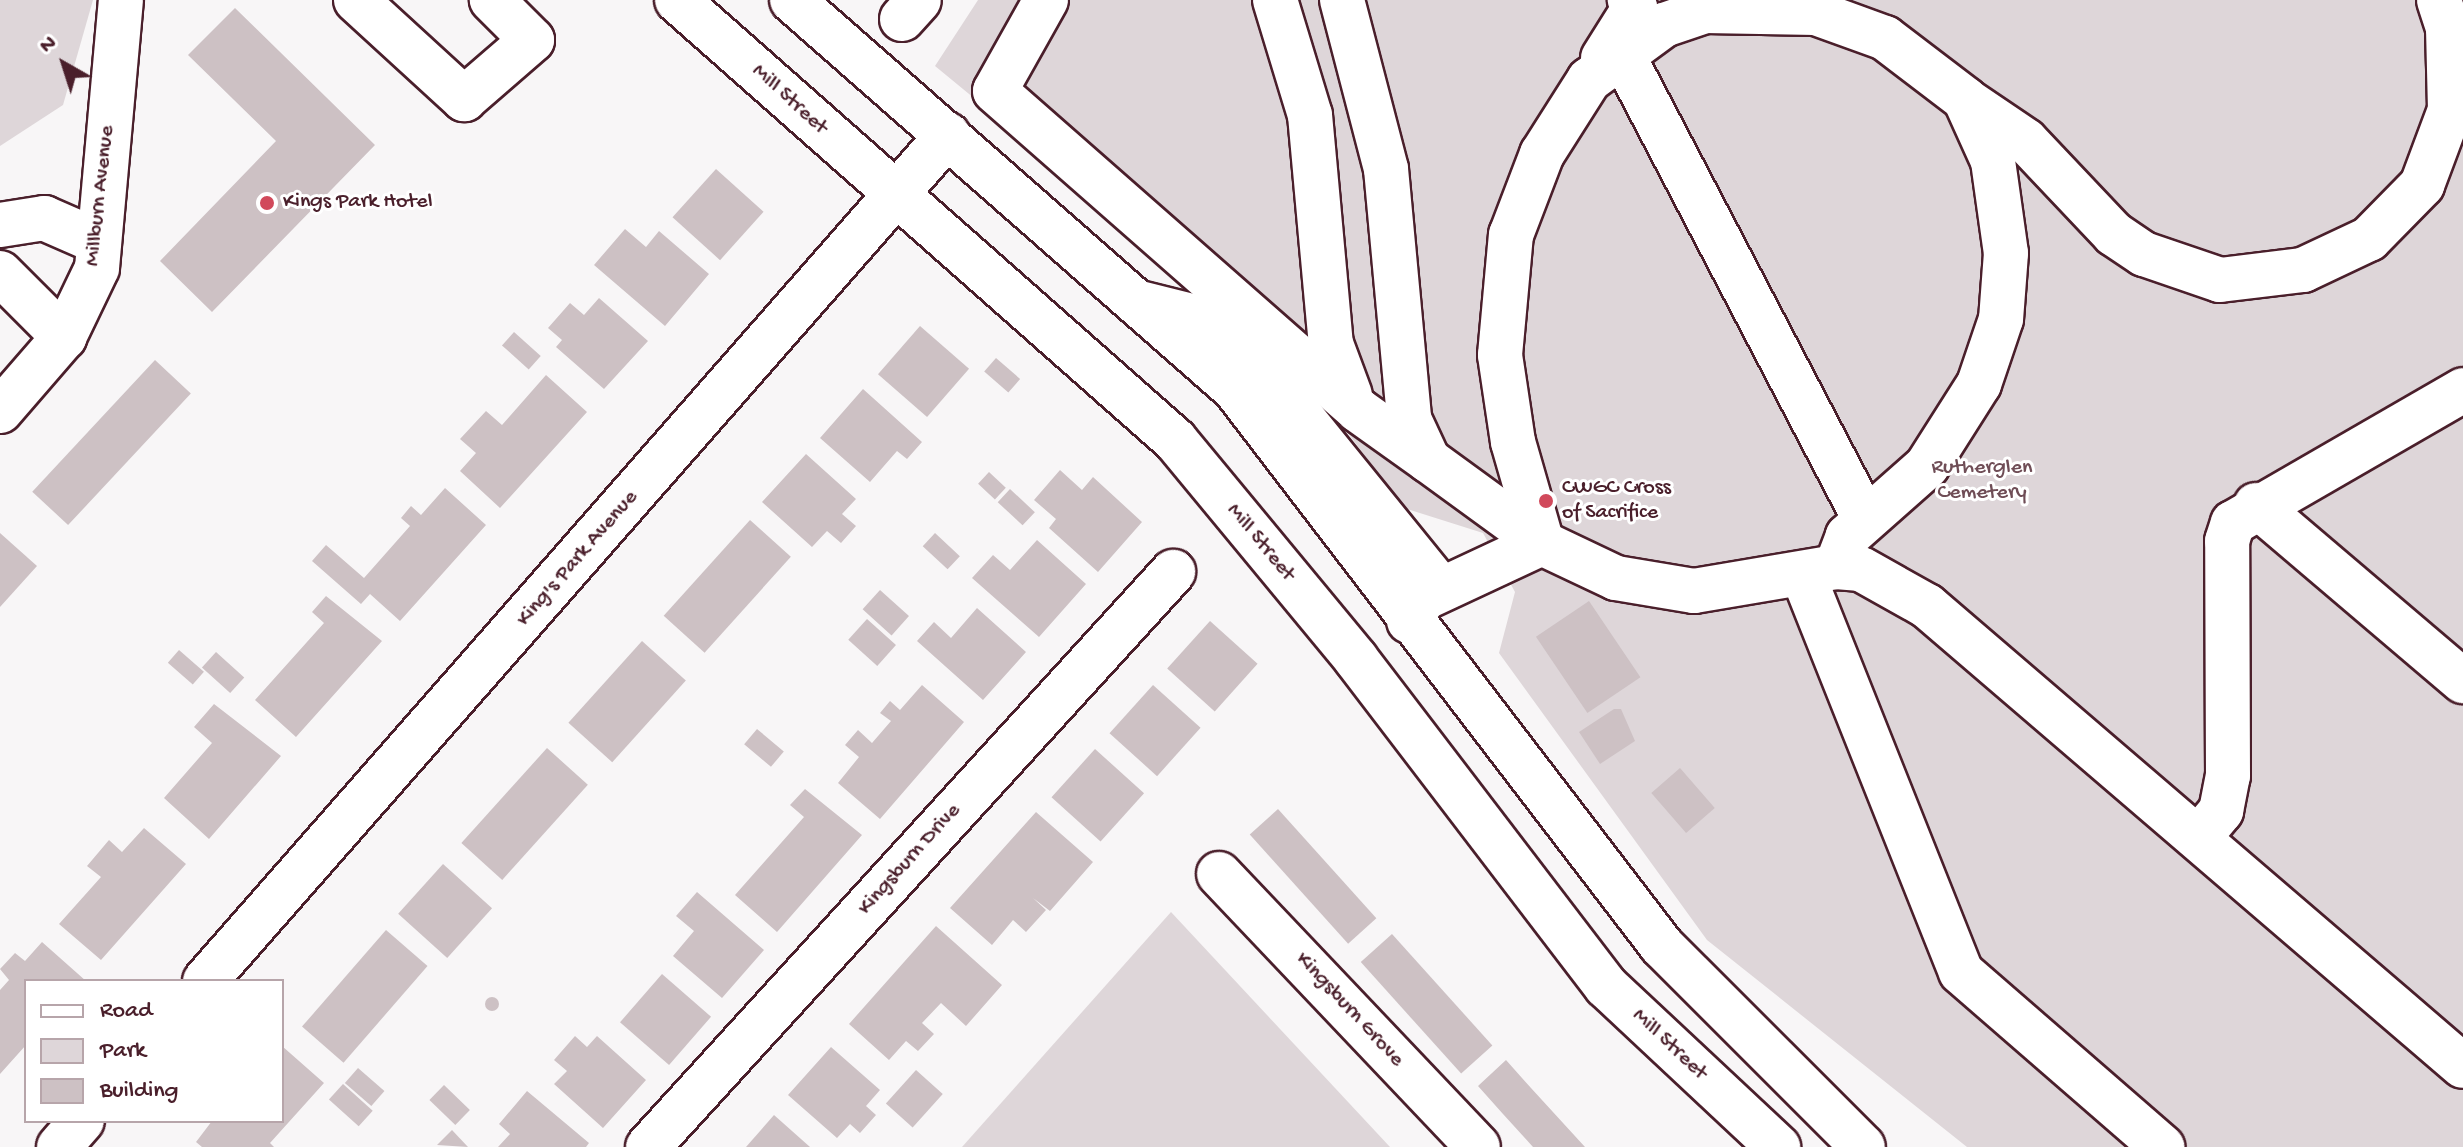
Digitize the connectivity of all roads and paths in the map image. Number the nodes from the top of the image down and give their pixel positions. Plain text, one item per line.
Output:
1 (121, 0) edge
2 (356, 0) edge
3 (492, 0) edge
4 (677, 0) edge
5 (792, 0) edge
6 (1046, 0) edge
7 (1275, 0) edge
8 (1342, 0) edge
9 (2439, 0) edge
10 (1635, 2) edge
11 (1621, 52) junction
12 (1589, 80) junction
13 (1965, 99) junction
14 (948, 135) junction
15 (896, 193) junction
16 (0, 225) edge
17 (99, 242) junction
18 (0, 273) edge
19 (1136, 302) junction
20 (64, 337) junction
21 (2463, 390) edge
22 (0, 411) edge
23 (1370, 419) junction
24 (1428, 460) junction
25 (2256, 505) junction
26 (1865, 519) junction
27 (1542, 543) junction
28 (1819, 571) junction
29 (1173, 572) dead end
30 (1441, 589) junction
31 (1409, 621) junction
32 (2463, 681) edge
33 (1381, 692) junction
34 (2200, 836) junction
35 (1219, 874) dead end
36 (207, 979) edge
37 (2463, 1066) edge
38 (80, 1123) edge
39 (59, 1147) edge
40 (648, 1147) edge
41 (1478, 1147) edge
42 (1778, 1147) edge
43 (1863, 1147) edge
44 (2162, 1147) edge

1 - 17 main road, Millburn Avenue
2 - 3 main road
4 - 15 main road, Mill Street
5 - 14 main road
6 - 23 main road
7 - 23 main road
8 - 24 main road
9 - 13 main road
10 - 12 main road
11 - 12 main road
11 - 13 main road
11 - 26 main road
12 - 27 main road
13 - 26 main road
14 - 15 main road, King's Park Avenue
14 - 19 main road
15 - 33 main road, Mill Street
15 - 36 main road, King's Park Avenue
16 - 17 main road
17 - 20 main road, Millburn Avenue
18 - 20 main road
19 - 30 main road
19 - 31 main road
20 - 22 main road, Millburn Avenue
21 - 25 main road
23 - 24 main road
24 - 27 main road
25 - 32 main road
25 - 34 main road
26 - 28 main road
27 - 28 main road
27 - 30 main road
28 - 34 main road
28 - 44 main road
29 - 40 main road, Kingsburn Drive
30 - 31 main road
31 - 33 main road
31 - 43 main road
33 - 42 main road, Mill Street
34 - 37 main road
35 - 41 main road, Kingsburn Grove
38 - 39 main road

